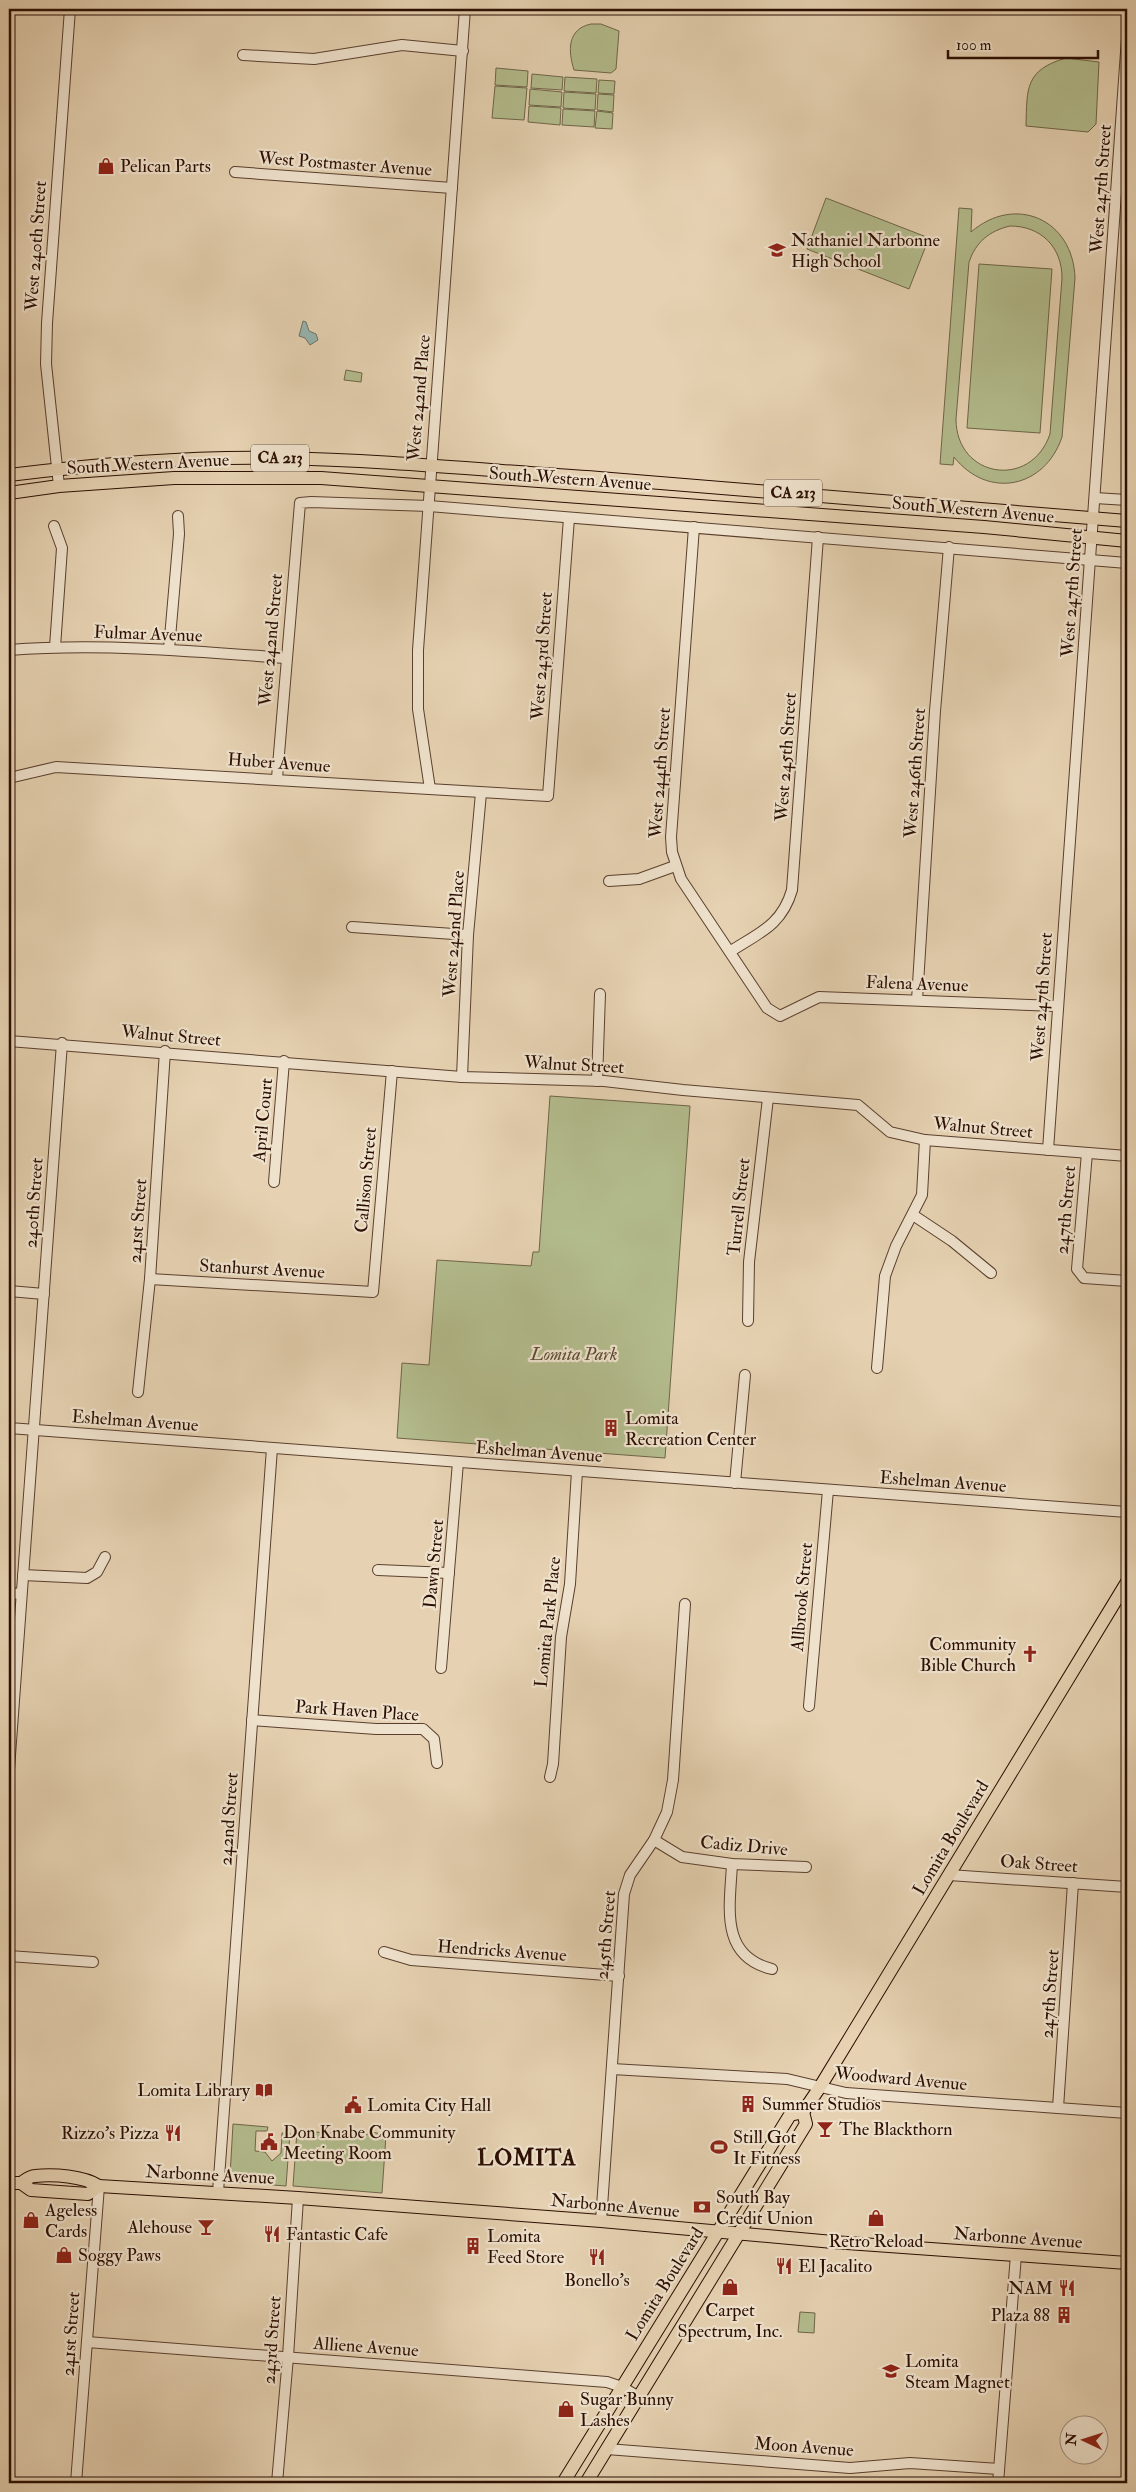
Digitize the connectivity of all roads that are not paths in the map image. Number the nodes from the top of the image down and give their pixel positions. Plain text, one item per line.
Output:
1 (70, 9) edge
2 (465, 9) edge
3 (1127, 38) edge
4 (463, 51) junction
5 (243, 55) dead end
6 (235, 172) dead end
7 (452, 188) junction
8 (430, 465) junction
9 (57, 469) junction
10 (9, 474) edge
11 (428, 485) junction
12 (59, 486) junction
13 (9, 493) edge
14 (1095, 498) junction
15 (1127, 500) edge
16 (429, 506) junction
17 (178, 516) dead end
18 (569, 518) junction
19 (1094, 518) junction
20 (1127, 521) edge
21 (54, 526) dead end
22 (694, 527) junction
23 (818, 536) junction
24 (1092, 538) junction
25 (1127, 541) edge
26 (949, 548) junction
27 (1091, 560) junction
28 (1127, 564) edge
29 (55, 647) junction
30 (9, 650) edge
31 (169, 650) junction
32 (286, 658) junction
33 (9, 778) edge
34 (276, 778) junction
35 (430, 789) junction
36 (481, 793) junction
37 (548, 796) joint
38 (676, 866) junction
39 (609, 881) dead end
40 (352, 927) dead end
41 (468, 935) junction
42 (731, 951) junction
43 (600, 994) dead end
44 (917, 1000) junction
45 (1057, 1006) junction
46 (780, 1016) joint
47 (9, 1040) edge
48 (60, 1043) junction
49 (165, 1051) junction
50 (284, 1061) junction
51 (392, 1071) junction
52 (462, 1077) junction
53 (597, 1081) junction
54 (768, 1098) junction
55 (925, 1140) junction
56 (1048, 1150) junction
57 (1087, 1153) junction
58 (1127, 1156) edge
59 (274, 1182) dead end
60 (914, 1215) junction
61 (992, 1273) dead end
62 (150, 1279) junction
63 (1127, 1281) edge
64 (9, 1291) edge
65 (373, 1292) joint
66 (44, 1294) junction
67 (748, 1320) dead end
68 (877, 1368) dead end
69 (745, 1375) dead end
70 (138, 1392) dead end
71 (9, 1428) edge
72 (32, 1430) junction
73 (272, 1448) junction
74 (458, 1462) junction
75 (577, 1471) junction
76 (735, 1483) junction
77 (828, 1490) junction
78 (1127, 1512) edge
79 (105, 1557) dead end
80 (378, 1570) dead end
81 (449, 1573) junction
82 (22, 1574) junction
83 (1127, 1582) edge
84 (9, 1593) edge
85 (21, 1594) junction
86 (685, 1604) dead end
87 (441, 1668) dead end
88 (809, 1706) dead end
89 (252, 1720) junction
90 (437, 1762) dead end
91 (9, 1769) edge
92 (550, 1777) dead end
93 (654, 1840) junction
94 (732, 1864) junction
95 (806, 1867) dead end
96 (948, 1875) junction
97 (1074, 1883) junction
98 (1127, 1887) edge
99 (384, 1952) dead end
100 (9, 1956) edge
101 (93, 1962) dead end
102 (772, 1968) dead end
103 (619, 1976) junction
104 (612, 2069) junction
105 (820, 2087) junction
106 (1058, 2108) junction
107 (803, 2112) junction
108 (1127, 2113) edge
109 (15, 2183) edge
110 (98, 2186) junction
111 (218, 2192) junction
112 (298, 2198) junction
113 (601, 2221) junction
114 (717, 2233) junction
115 (739, 2235) junction
116 (1016, 2255) junction
117 (1127, 2263) edge
118 (87, 2342) junction
119 (288, 2357) junction
120 (622, 2387) junction
121 (639, 2397) junction
122 (607, 2449) junction
123 (999, 2469) junction
124 (76, 2483) edge
125 (276, 2483) edge
126 (563, 2483) edge
127 (586, 2483) edge
128 (998, 2483) edge

1 - 9 street, West 240th Street
2 - 4 street, West 242nd Place
3 - 14 street, West 247th Street
4 - 5 street
4 - 7 street, West 242nd Place
6 - 7 street, West Postmaster Avenue
7 - 8 street, West 242nd Place
8 - 9 main road, South Western Avenue / CA 213
8 - 11 street, West 242nd Place
8 - 19 main road, South Western Avenue / CA 213
9 - 10 main road, South Western Avenue / CA 213
9 - 12 street, West 240th Street
11 - 12 main road, South Western Avenue / CA 213
11 - 16 street, West 242nd Place
11 - 24 main road, South Western Avenue / CA 213
12 - 13 main road, South Western Avenue / CA 213
14 - 15 street
14 - 19 street, West 247th Street
16 - 18 street
16 - 32 street, West 242nd Street
16 - 35 street, West 242nd Place
17 - 31 street
18 - 22 street
18 - 37 street, West 243rd Street
19 - 20 main road, South Western Avenue / CA 213
19 - 24 street, West 247th Street
21 - 29 street
22 - 23 street
22 - 38 street, West 244th Street
23 - 26 street
23 - 42 street, West 245th Street
24 - 25 main road, South Western Avenue / CA 213
24 - 27 street, West 247th Street
26 - 27 street
26 - 44 street, West 246th Street
27 - 28 street
27 - 45 street, West 247th Street
29 - 30 street, Fulmar Avenue
29 - 31 street, Fulmar Avenue
31 - 32 street, Fulmar Avenue
32 - 34 street, West 242nd Street
33 - 34 street, Huber Avenue
34 - 35 street, Huber Avenue
35 - 36 street, Huber Avenue
36 - 37 street, Huber Avenue
36 - 41 street, West 242nd Place
38 - 39 street
38 - 42 street, West 244th Street
40 - 41 street
41 - 52 street, West 242nd Place
42 - 46 street, West 244th Street
43 - 53 street
44 - 45 street, Falena Avenue
44 - 46 street, Falena Avenue
45 - 56 street, West 247th Street
47 - 48 street, Walnut Street
48 - 49 street, Walnut Street
48 - 66 street, 240th Street
49 - 50 street, Walnut Street
49 - 62 street, 241st Street
50 - 51 street, Walnut Street
50 - 59 street, April Court
51 - 52 street, Walnut Street
51 - 65 street, Callison Street
52 - 53 street, Walnut Street
53 - 54 street, Walnut Street
54 - 55 street, Walnut Street
54 - 67 street, Turrell Street
55 - 56 street, Walnut Street
55 - 60 street
56 - 57 street, Walnut Street
57 - 58 street, Walnut Street
57 - 63 street, 247th Street
60 - 61 street
60 - 68 street
62 - 65 street, Stanhurst Avenue
62 - 70 street, 241st Street
64 - 66 street
66 - 72 street, 240th Street
69 - 76 street
71 - 72 street, Eshelman Avenue
72 - 73 street, Eshelman Avenue
72 - 82 street, 240th Street
73 - 74 street, Eshelman Avenue
73 - 89 street, 242nd Street
74 - 75 street, Eshelman Avenue
74 - 81 street, Dawn Street
75 - 76 street, Eshelman Avenue
75 - 92 street, Lomita Park Place
76 - 77 street, Eshelman Avenue
77 - 78 street, Eshelman Avenue
77 - 88 street, Allbrook Street
79 - 82 street
80 - 81 street
81 - 87 street, Dawn Street
82 - 85 street, 240th Street
83 - 96 main road, Lomita Boulevard
84 - 85 street
85 - 91 street, 240th Street
86 - 93 street, 245th Street
89 - 90 street, Park Haven Place
89 - 111 street, 242nd Street
93 - 94 street, Cadiz Drive
93 - 103 street, 245th Street
94 - 95 street, Cadiz Drive
94 - 102 street
96 - 97 street, Oak Street
96 - 105 main road, Lomita Boulevard
97 - 98 street, Oak Street
97 - 106 street, 247th Street
99 - 103 street, Hendricks Avenue
100 - 101 street
103 - 104 street, 245th Street
104 - 105 street, Woodward Avenue
104 - 113 street, 245th Street
105 - 106 street, Woodward Avenue
105 - 107 main road, Lomita Boulevard
106 - 108 street, Woodward Avenue
107 - 114 main road, Lomita Boulevard
107 - 115 main road, Lomita Boulevard
109 - 110 main road, Narbonne Avenue
110 - 111 main road, Narbonne Avenue
110 - 118 street, 241st Street
111 - 112 main road, Narbonne Avenue
112 - 113 main road, Narbonne Avenue
112 - 119 street, 243rd Street
113 - 114 main road, Narbonne Avenue
114 - 115 main road, Narbonne Avenue
114 - 120 main road, Lomita Boulevard
115 - 116 main road, Narbonne Avenue
115 - 121 main road, Lomita Boulevard
116 - 117 main road, Narbonne Avenue
116 - 123 street
118 - 119 street, Alliene Avenue
118 - 124 street, 241st Street
119 - 120 street, Alliene Avenue
119 - 125 street, 243rd Street
120 - 121 street, Alliene Avenue
120 - 126 main road, Lomita Boulevard
121 - 122 main road, Lomita Boulevard
122 - 123 street, Moon Avenue
122 - 127 main road, Lomita Boulevard
123 - 128 street

